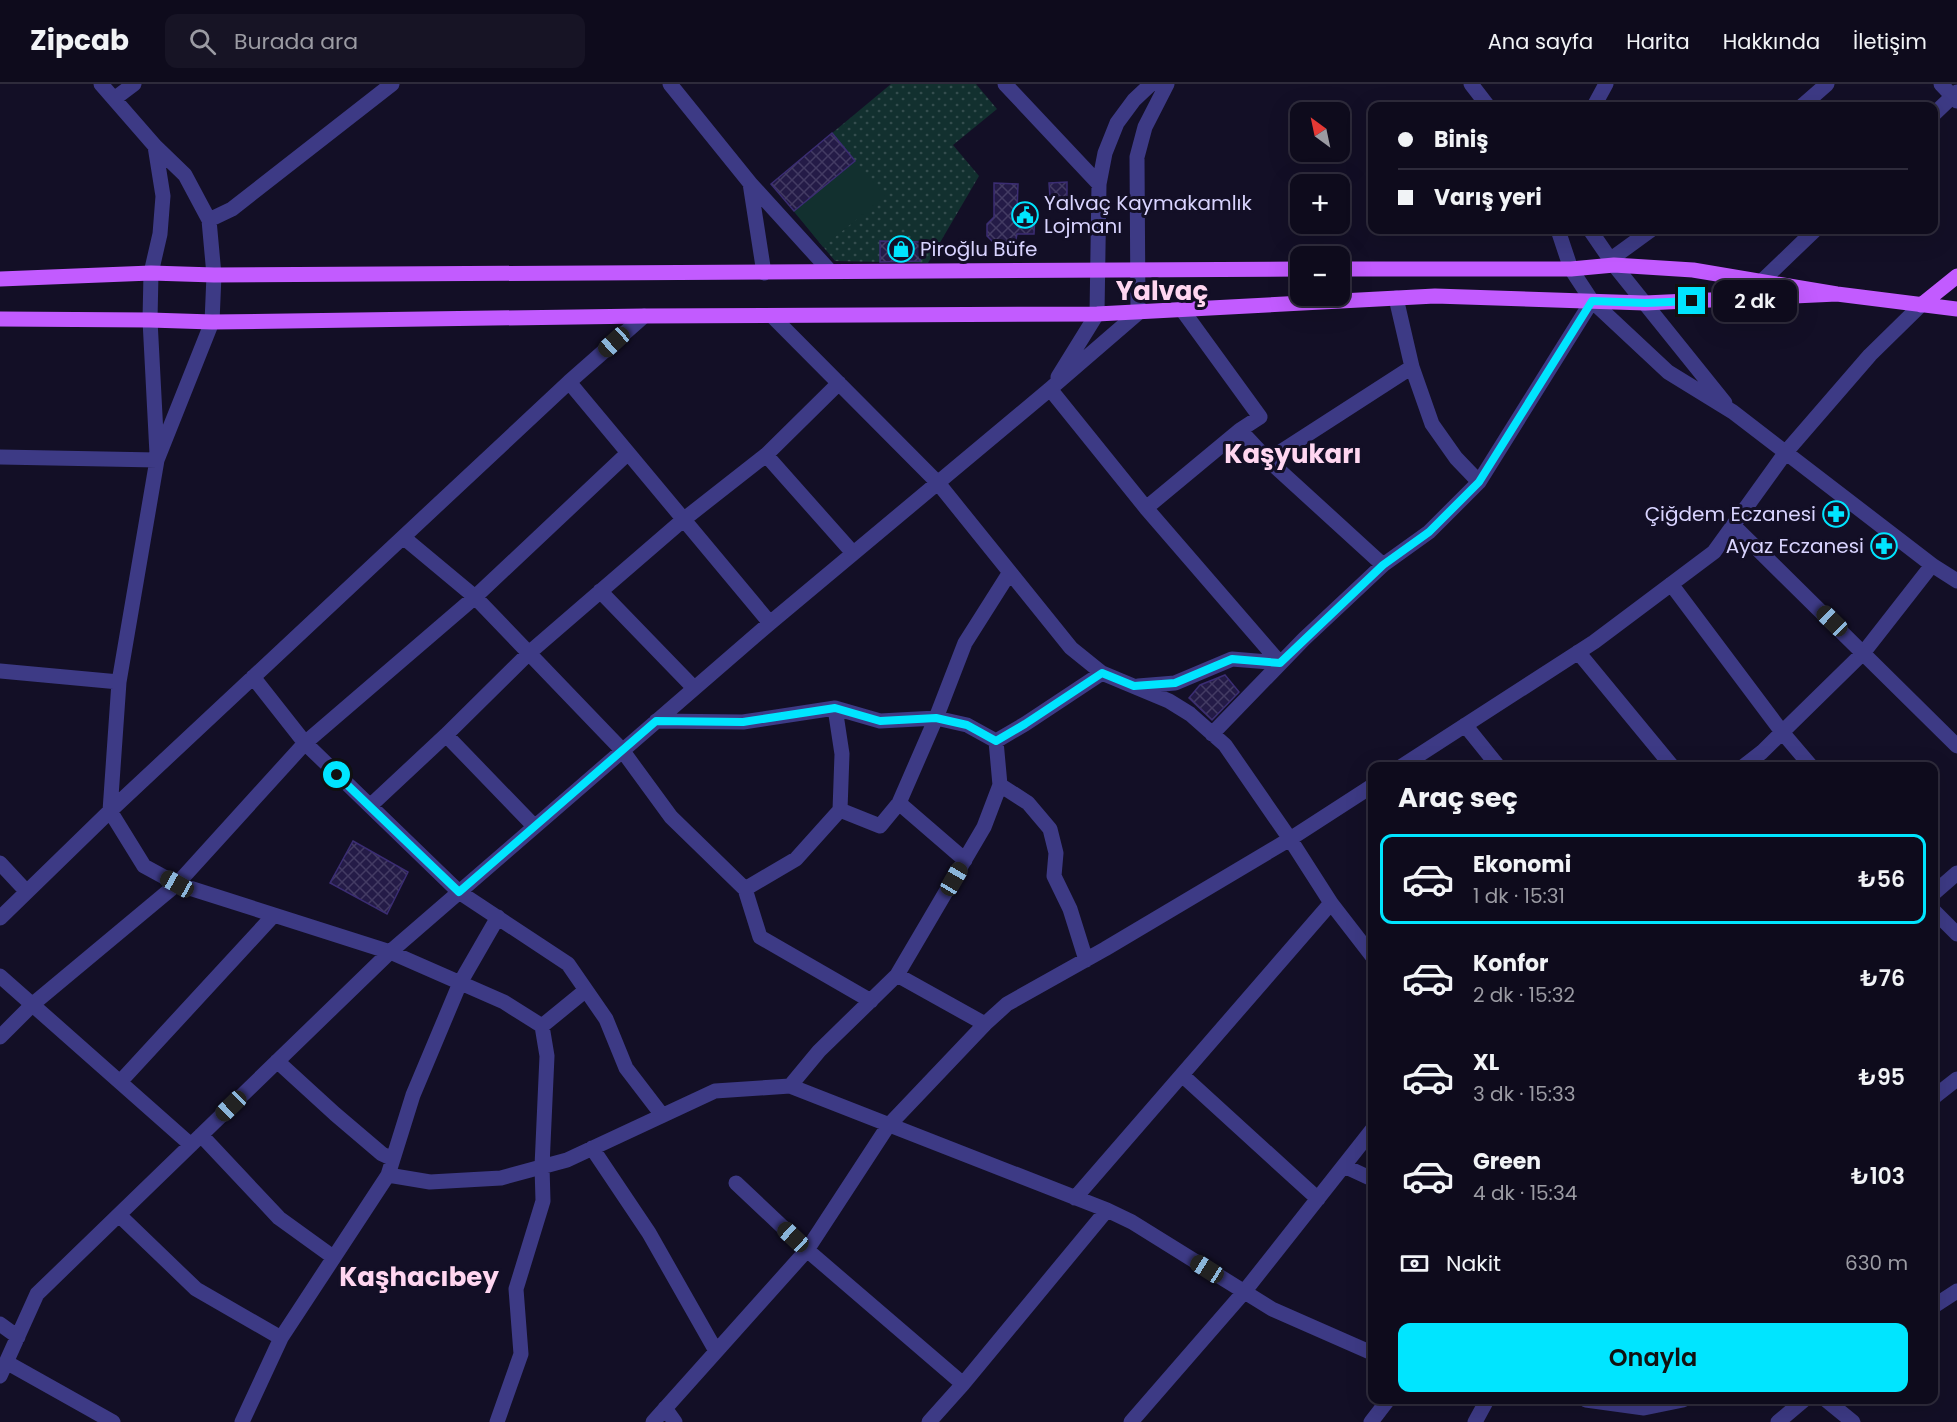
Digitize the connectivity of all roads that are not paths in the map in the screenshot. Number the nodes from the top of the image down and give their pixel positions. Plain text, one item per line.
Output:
1 (101, 84) edge
2 (134, 84) edge
3 (392, 84) edge
4 (670, 84) edge
5 (1005, 84) edge
6 (1150, 84) edge
7 (1167, 84) edge
8 (1471, 84) edge
9 (1606, 84) edge
10 (1827, 84) edge
11 (1941, 84) edge
12 (1955, 97) edge
13 (114, 99) junction
14 (1485, 102) edge
15 (1596, 102) edge
16 (1807, 102) edge
17 (1938, 111) edge
18 (155, 146) junction
19 (750, 183) junction
20 (1099, 184) junction
21 (208, 220) junction
22 (1559, 234) edge
23 (1593, 234) edge
24 (1646, 234) edge
25 (1811, 234) edge
26 (1612, 262) junction
27 (1138, 269) junction
28 (1290, 269) edge
29 (1350, 269) edge
30 (1571, 269) junction
31 (1097, 270) junction
32 (830, 271) junction
33 (151, 273) junction
34 (764, 273) junction
35 (214, 275) junction
36 (1957, 276) edge
37 (0, 279) edge
38 (1762, 282) junction
39 (1837, 294) junction
40 (1396, 298) junction
41 (1738, 299) junction
42 (1592, 301) junction
43 (1646, 303) junction
44 (1921, 304) junction
45 (1957, 309) edge
46 (1183, 311) junction
47 (1138, 313) junction
48 (1097, 314) junction
49 (644, 316) junction
50 (772, 316) junction
51 (0, 319) edge
52 (150, 320) junction
53 (212, 322) junction
54 (1412, 367) junction
55 (569, 382) junction
56 (838, 383) junction
57 (1050, 389) junction
58 (1733, 412) junction
59 (1240, 430) junction
60 (1786, 452) junction
61 (628, 453) junction
62 (766, 456) junction
63 (0, 457) edge
64 (157, 460) junction
65 (1268, 460) junction
66 (1479, 482) junction
67 (938, 483) junction
68 (1146, 508) junction
69 (683, 520) junction
70 (1734, 526) junction
71 (403, 537) junction
72 (853, 553) junction
73 (1383, 565) junction
74 (1932, 565) junction
75 (1010, 572) junction
76 (1957, 581) edge
77 (1671, 584) junction
78 (600, 591) junction
79 (475, 597) junction
80 (770, 623) junction
81 (1578, 652) junction
82 (1864, 652) junction
83 (529, 653) junction
84 (1280, 663) junction
85 (0, 671) edge
86 (1102, 673) junction
87 (253, 677) junction
88 (119, 682) junction
89 (1134, 686) junction
90 (694, 688) junction
91 (835, 708) junction
92 (936, 718) junction
93 (656, 721) junction
94 (1465, 725) junction
95 (1782, 732) junction
96 (1212, 734) junction
97 (446, 735) junction
98 (996, 741) junction
99 (305, 743) junction
100 (1957, 746) edge
101 (622, 750) junction
102 (1408, 762) edge
103 (1495, 762) edge
104 (1669, 762) edge
105 (1748, 762) edge
106 (1808, 762) edge
107 (1000, 786) junction
108 (1368, 789) edge
109 (899, 803) junction
110 (370, 806) junction
111 (840, 810) junction
112 (110, 811) junction
113 (534, 826) junction
114 (1290, 839) junction
115 (965, 860) junction
116 (0, 863) edge
117 (1957, 873) edge
118 (177, 884) junction
119 (745, 889) junction
120 (1938, 890) edge
121 (27, 892) junction
122 (459, 892) junction
123 (1331, 903) junction
124 (274, 915) junction
125 (1938, 915) edge
126 (498, 917) junction
127 (0, 918) edge
128 (1957, 934) edge
129 (1368, 951) edge
130 (390, 952) junction
131 (1086, 960) junction
132 (897, 975) junction
133 (0, 976) edge
134 (460, 982) junction
135 (586, 990) junction
136 (871, 1001) junction
137 (33, 1004) junction
138 (985, 1024) junction
139 (542, 1026) junction
140 (0, 1037) edge
141 (277, 1061) junction
142 (1182, 1075) junction
143 (1957, 1079) edge
144 (120, 1082) junction
145 (789, 1086) junction
146 (1938, 1094) edge
147 (662, 1115) junction
148 (888, 1125) junction
149 (1368, 1135) edge
150 (196, 1140) junction
151 (592, 1148) junction
152 (393, 1159) junction
153 (542, 1166) junction
154 (1344, 1166) junction
155 (388, 1174) junction
156 (1368, 1177) edge
157 (736, 1183) dead end
158 (1075, 1198) junction
159 (1318, 1199) junction
160 (1107, 1210) junction
161 (119, 1215) junction
162 (807, 1250) junction
163 (333, 1257) junction
164 (1957, 1291) edge
165 (1244, 1292) junction
166 (1938, 1303) edge
167 (0, 1324) edge
168 (18, 1337) junction
169 (281, 1338) junction
170 (717, 1351) junction
171 (1368, 1351) edge
172 (3, 1369) edge
173 (963, 1384) junction
174 (1385, 1404) edge
175 (1485, 1404) edge
176 (1601, 1404) edge
177 (1672, 1404) edge
178 (1799, 1404) edge
179 (1831, 1404) edge
180 (666, 1408) junction
181 (1643, 1415) edge
182 (931, 1421) edge
183 (113, 1422) edge
184 (242, 1422) edge
185 (497, 1422) edge
186 (653, 1422) edge
187 (675, 1422) edge
188 (1131, 1422) edge
189 (1371, 1422) edge
190 (1475, 1422) edge
191 (1778, 1422) edge
192 (1853, 1422) edge

1 - 13 street
2 - 13 street
3 - 21 street
4 - 19 street
5 - 20 street
6 - 20 street
7 - 27 street
8 - 14 street
9 - 15 street
10 - 16 street
11 - 12 street
12 - 17 street
13 - 18 street
18 - 21 street
18 - 33 street
19 - 32 street
19 - 34 street
20 - 31 street
21 - 35 street
22 - 30 street
23 - 26 street
24 - 26 street
25 - 38 street
26 - 30 main road
26 - 38 main road
26 - 43 street
27 - 28 main road
27 - 31 main road
27 - 47 street
29 - 30 main road
30 - 42 street
31 - 32 main road
31 - 48 street
32 - 34 main road
33 - 35 main road
33 - 37 main road
33 - 52 street
34 - 35 main road
35 - 53 street
36 - 44 main road
38 - 39 main road
38 - 41 street
39 - 41 main road
39 - 44 main road
40 - 42 main road
40 - 46 main road
40 - 54 street
41 - 43 main road
42 - 43 main road
42 - 58 street
42 - 66 street
43 - 58 street
44 - 45 main road
44 - 60 street
46 - 47 main road
46 - 59 street
47 - 48 main road
47 - 57 street
48 - 50 main road
48 - 57 street
49 - 50 main road
49 - 53 main road
49 - 55 street
50 - 56 street
51 - 52 main road
52 - 53 main road
52 - 64 street
53 - 64 street
54 - 65 street
54 - 66 street
55 - 61 street
55 - 71 street
56 - 62 street
56 - 67 street
57 - 67 street
57 - 68 street
58 - 60 street
59 - 65 street
59 - 68 street
60 - 70 street
60 - 74 street
61 - 69 street
61 - 79 street
62 - 69 street
62 - 72 street
63 - 64 street
64 - 88 street
65 - 73 street
66 - 73 street
67 - 72 street
67 - 75 street
68 - 84 street
69 - 78 street
69 - 80 street
70 - 77 street
70 - 82 street
71 - 79 street
71 - 87 street
72 - 80 street
73 - 84 street
74 - 76 street
74 - 82 street
75 - 86 street
75 - 92 street
77 - 81 street
77 - 95 street
78 - 83 street
78 - 90 street
79 - 83 street
79 - 99 street
80 - 90 street
81 - 94 street
81 - 104 street
82 - 95 street
82 - 100 street
83 - 97 street
83 - 101 street
84 - 89 street
84 - 96 street
85 - 88 street
86 - 89 street
86 - 98 street
87 - 99 street
87 - 112 street
88 - 112 street
89 - 96 street
90 - 93 street
91 - 92 street
91 - 93 street
91 - 111 street
92 - 98 street
92 - 109 street
93 - 101 street
94 - 102 street
94 - 103 street
95 - 105 street
95 - 106 street
96 - 114 street
97 - 110 street
97 - 113 street
98 - 107 street
99 - 110 street
99 - 118 street
101 - 113 street
101 - 119 street
107 - 115 street
107 - 131 street
108 - 114 street
109 - 111 street
109 - 115 street
110 - 122 street
111 - 119 street
112 - 118 street
112 - 121 street
113 - 122 street
114 - 123 street
114 - 131 street
115 - 132 street
116 - 121 street
117 - 120 street
118 - 124 street
118 - 137 street
119 - 136 street
121 - 127 street
122 - 126 street
122 - 130 street
123 - 129 street
123 - 142 street
124 - 130 street
124 - 144 street
125 - 128 street
126 - 134 street
126 - 135 street
130 - 134 street
130 - 141 street
131 - 138 street
132 - 136 street
132 - 138 street
133 - 137 street
134 - 139 street
134 - 152 street
135 - 139 street
135 - 147 street
136 - 145 street
137 - 140 street
137 - 144 street
138 - 148 street
139 - 153 street
141 - 150 street
141 - 152 street
142 - 158 street
142 - 159 street
143 - 146 street
144 - 150 street
145 - 147 street
145 - 148 street
147 - 151 street
148 - 158 street
148 - 162 street
149 - 154 street
150 - 161 street
150 - 163 street
151 - 153 street
151 - 170 street
152 - 155 street
153 - 155 street
153 - 185 street
154 - 156 street
154 - 159 street
155 - 163 street
157 - 162 street
158 - 160 street
159 - 165 street
160 - 165 street
160 - 173 street
161 - 168 street
161 - 169 street
162 - 170 street
162 - 173 street
163 - 169 street
164 - 166 street
165 - 171 street
165 - 188 street
167 - 168 street
168 - 172 street
169 - 184 street
170 - 180 street
172 - 183 street
173 - 182 street
174 - 189 street
175 - 190 street
176 - 181 street
177 - 181 street
178 - 191 street
179 - 192 street
180 - 186 street
180 - 187 street

